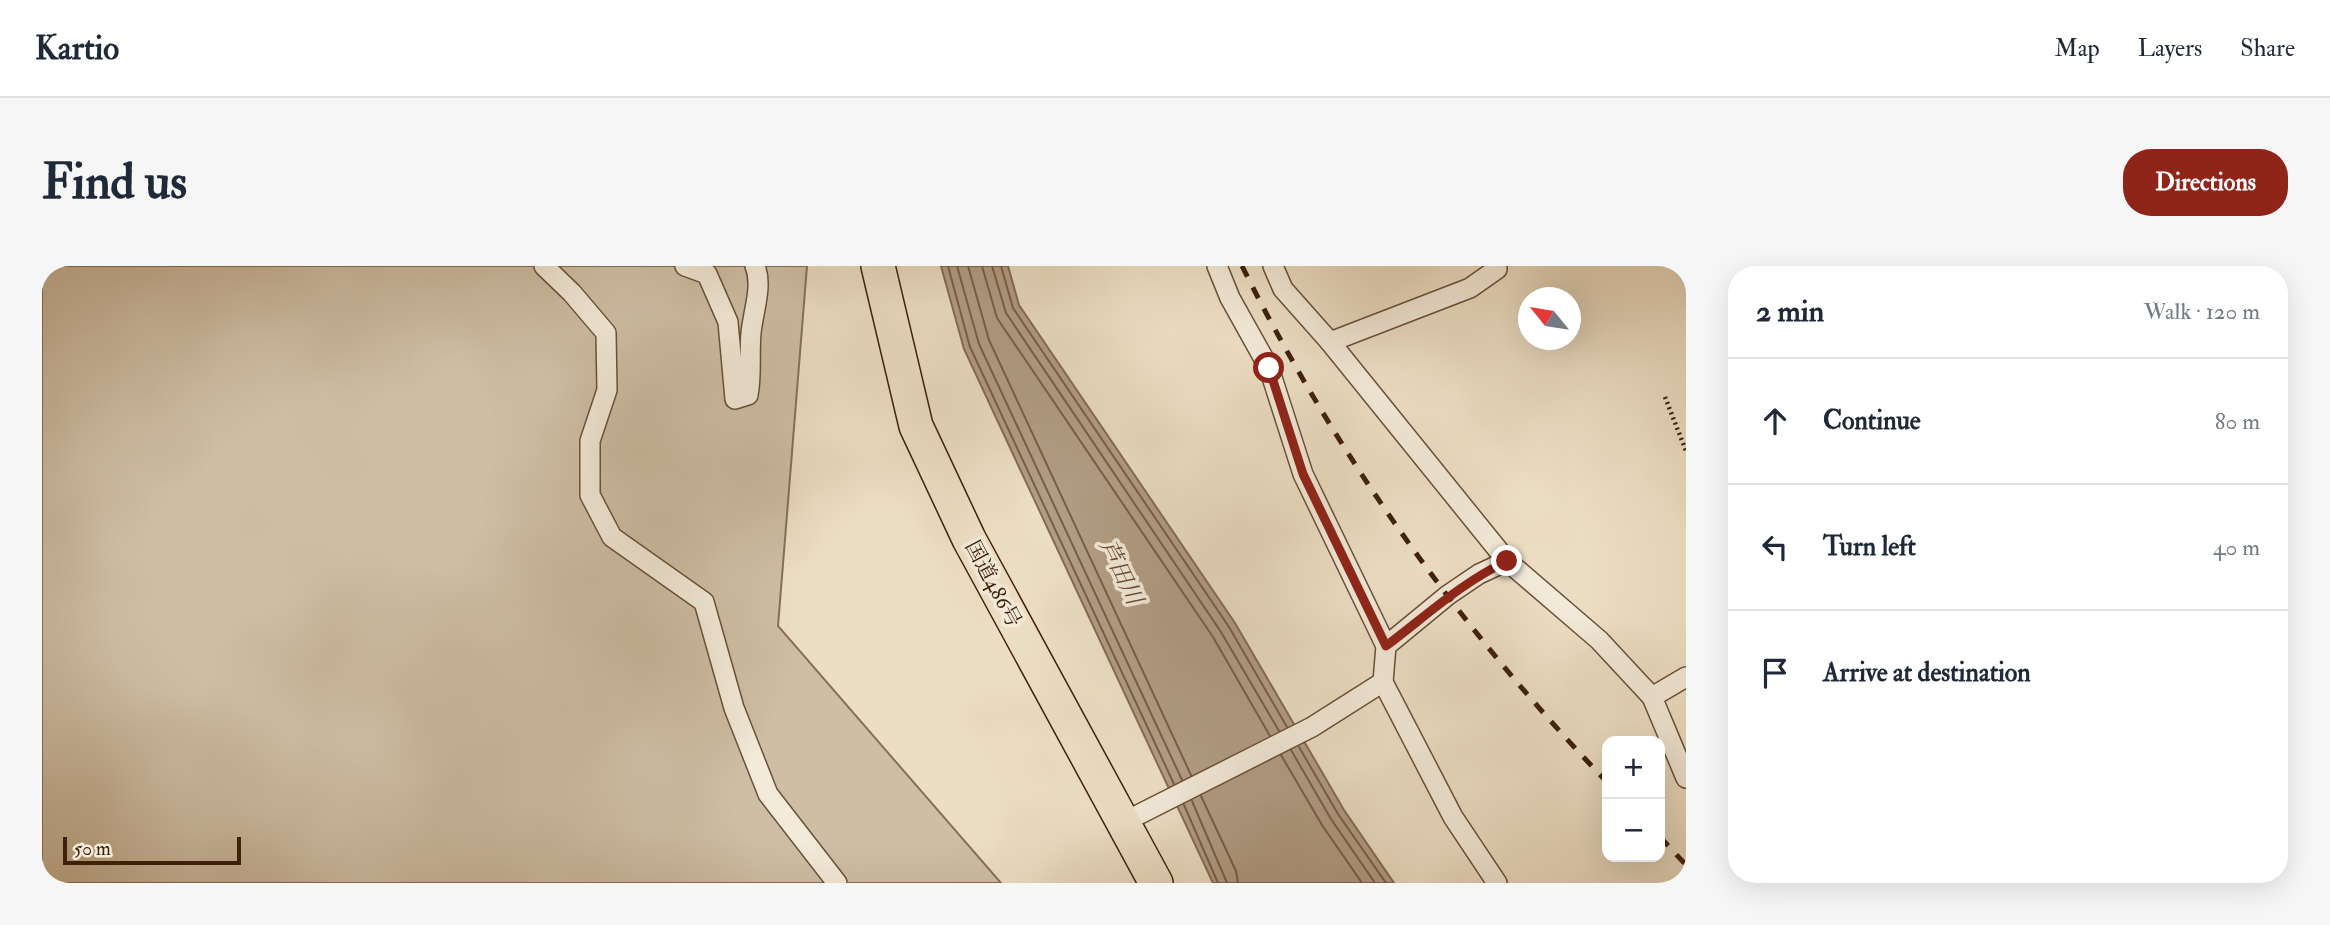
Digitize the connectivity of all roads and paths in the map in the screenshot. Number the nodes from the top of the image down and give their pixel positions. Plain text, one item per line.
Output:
1 (544, 266) edge
2 (685, 266) edge
3 (755, 266) edge
4 (878, 266) edge
5 (1217, 266) edge
6 (1273, 266) edge
7 (1497, 269) dead end
8 (1330, 342) junction
9 (1665, 397) dead end
10 (1686, 451) edge
11 (1507, 561) junction
12 (1386, 646) junction
13 (1686, 677) edge
14 (1383, 682) junction
15 (1653, 697) junction
16 (1686, 778) edge
17 (1131, 819) junction
18 (837, 883) edge
19 (1156, 883) edge
20 (1497, 883) edge

1 - 18 street
2 - 3 street
4 - 17 highway, 国道486号
5 - 12 street
6 - 8 street
7 - 8 street
8 - 11 street
9 - 10 path
11 - 12 street
11 - 15 street
12 - 14 street
13 - 15 street
14 - 17 street
14 - 20 street
15 - 16 street
17 - 19 highway, 国道486号

